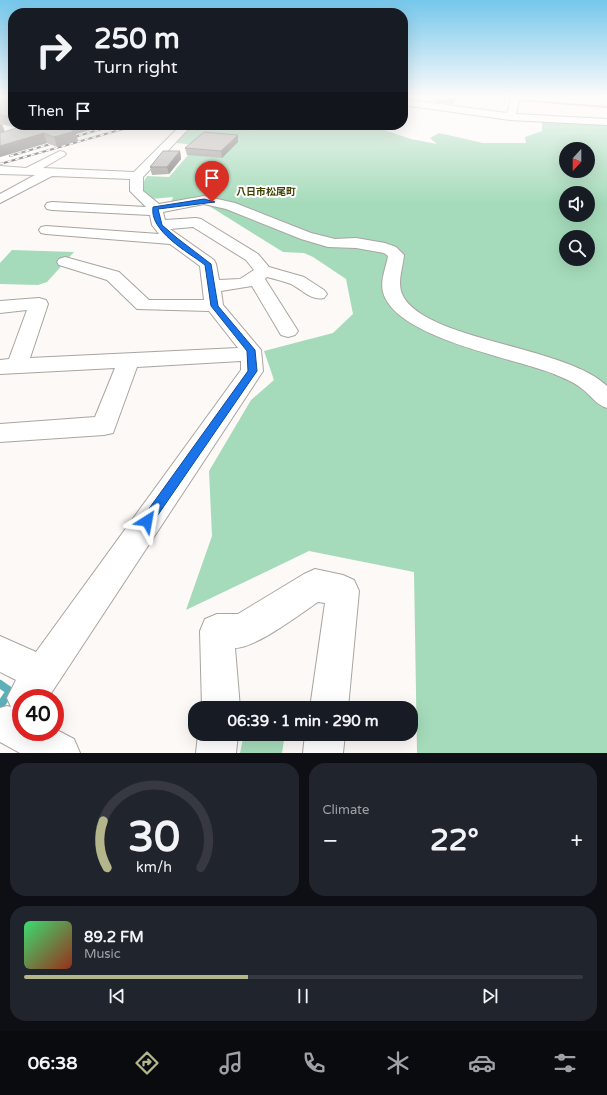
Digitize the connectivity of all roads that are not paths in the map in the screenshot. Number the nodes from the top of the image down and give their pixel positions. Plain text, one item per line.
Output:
1 (25, 132) edge
2 (180, 132) edge
3 (0, 139) edge
4 (60, 154) dead end
5 (0, 170) edge
6 (29, 171) junction
7 (48, 172) junction
8 (137, 176) junction
9 (0, 199) edge
10 (52, 206) dead end
11 (155, 208) junction
12 (159, 225) junction
13 (46, 230) dead end
14 (174, 240) junction
15 (65, 262) dead end
16 (260, 275) junction
17 (211, 285) junction
18 (318, 294) dead end
19 (214, 306) junction
20 (0, 307) edge
21 (288, 331) dead end
22 (252, 354) junction
23 (128, 360) junction
24 (9, 367) edge
25 (607, 400) edge
26 (0, 433) edge
27 (0, 654) edge
28 (12, 689) edge
29 (32, 689) edge
30 (221, 701) edge
31 (330, 701) edge
32 (49, 741) edge
33 (217, 741) edge
34 (324, 741) edge
35 (60, 753) edge
36 (216, 753) edge
37 (323, 753) edge

1 - 3 street
2 - 8 street
4 - 6 street
5 - 6 street
6 - 7 street
7 - 8 street
7 - 9 street
8 - 11 street
10 - 11 street
11 - 12 street
11 - 25 street
12 - 14 street
12 - 16 street
13 - 14 street
14 - 17 street
15 - 19 street
16 - 17 street
16 - 18 street
16 - 21 street
17 - 19 street
19 - 22 street
20 - 24 street
22 - 23 street
22 - 29 street
23 - 24 street
23 - 26 street
27 - 28 street
30 - 31 street
32 - 35 street
33 - 36 street
34 - 37 street

